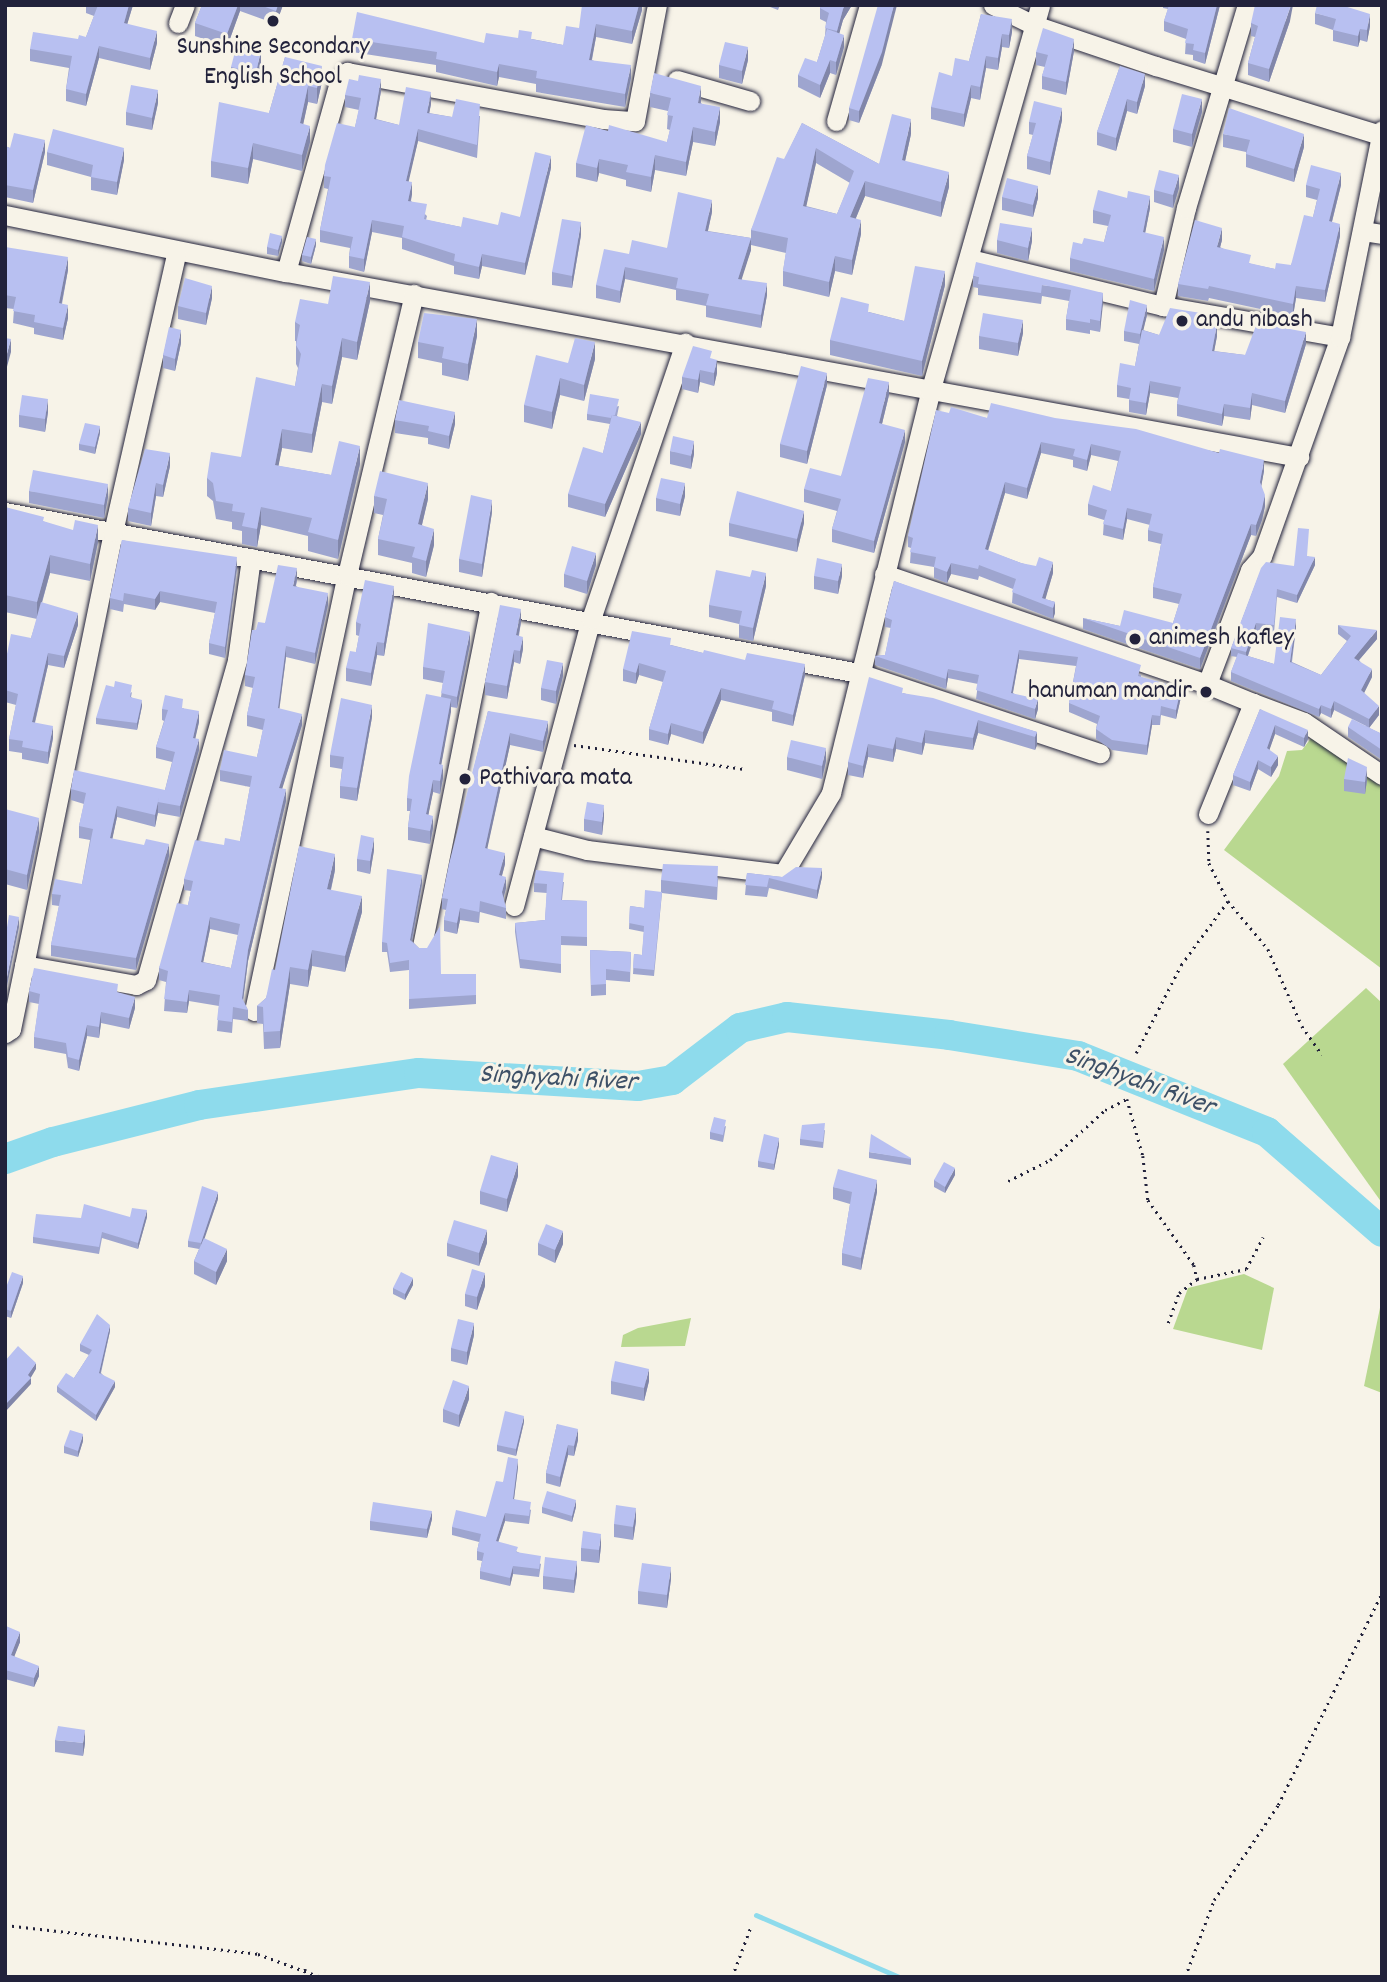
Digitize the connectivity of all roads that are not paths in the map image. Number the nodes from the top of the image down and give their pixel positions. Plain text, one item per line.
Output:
1 (657, 5) edge
2 (869, 5) edge
3 (993, 5) edge
4 (1040, 5) edge
5 (1247, 5) edge
6 (1034, 25) junction
7 (645, 72) junction
8 (1224, 88) junction
9 (750, 101) dead end
10 (836, 121) dead end
11 (1381, 132) edge
12 (5, 215) edge
13 (1373, 232) edge
14 (177, 251) junction
15 (970, 259) junction
16 (286, 272) junction
17 (414, 294) junction
18 (1163, 306) junction
19 (1340, 337) junction
20 (685, 343) junction
21 (930, 392) junction
22 (1299, 457) junction
23 (5, 512) edge
24 (113, 532) junction
25 (251, 558) junction
26 (884, 574) junction
27 (346, 575) junction
28 (491, 601) junction
29 (591, 619) junction
30 (859, 673) junction
31 (1207, 684) junction
32 (1253, 703) junction
33 (1100, 754) dead end
34 (1382, 775) edge
35 (1208, 814) road end
36 (533, 836) junction
37 (514, 906) dead end
38 (422, 946) edge
39 (24, 965) junction
40 (254, 1011) edge
41 (5, 1033) edge

1 - 7 street
2 - 10 street
3 - 6 street
4 - 6 street
5 - 8 street
6 - 8 street
6 - 15 street
7 - 9 street
7 - 16 street
8 - 11 street
8 - 18 street
11 - 13 street
12 - 14 street
13 - 19 street
14 - 16 street
14 - 24 street
15 - 18 street
15 - 21 street
16 - 17 street
17 - 20 street
17 - 27 street
18 - 19 street
19 - 22 street
20 - 21 street
20 - 29 street
21 - 22 street
21 - 26 street
22 - 31 street
23 - 24 street
24 - 25 street
24 - 39 street
25 - 27 street
25 - 39 street
26 - 30 street
26 - 31 street
27 - 28 street
27 - 40 street
28 - 29 street
28 - 38 street
29 - 30 street
29 - 36 street
30 - 33 street
30 - 36 street
31 - 32 street
32 - 34 street
32 - 35 street
36 - 37 street
39 - 41 street

